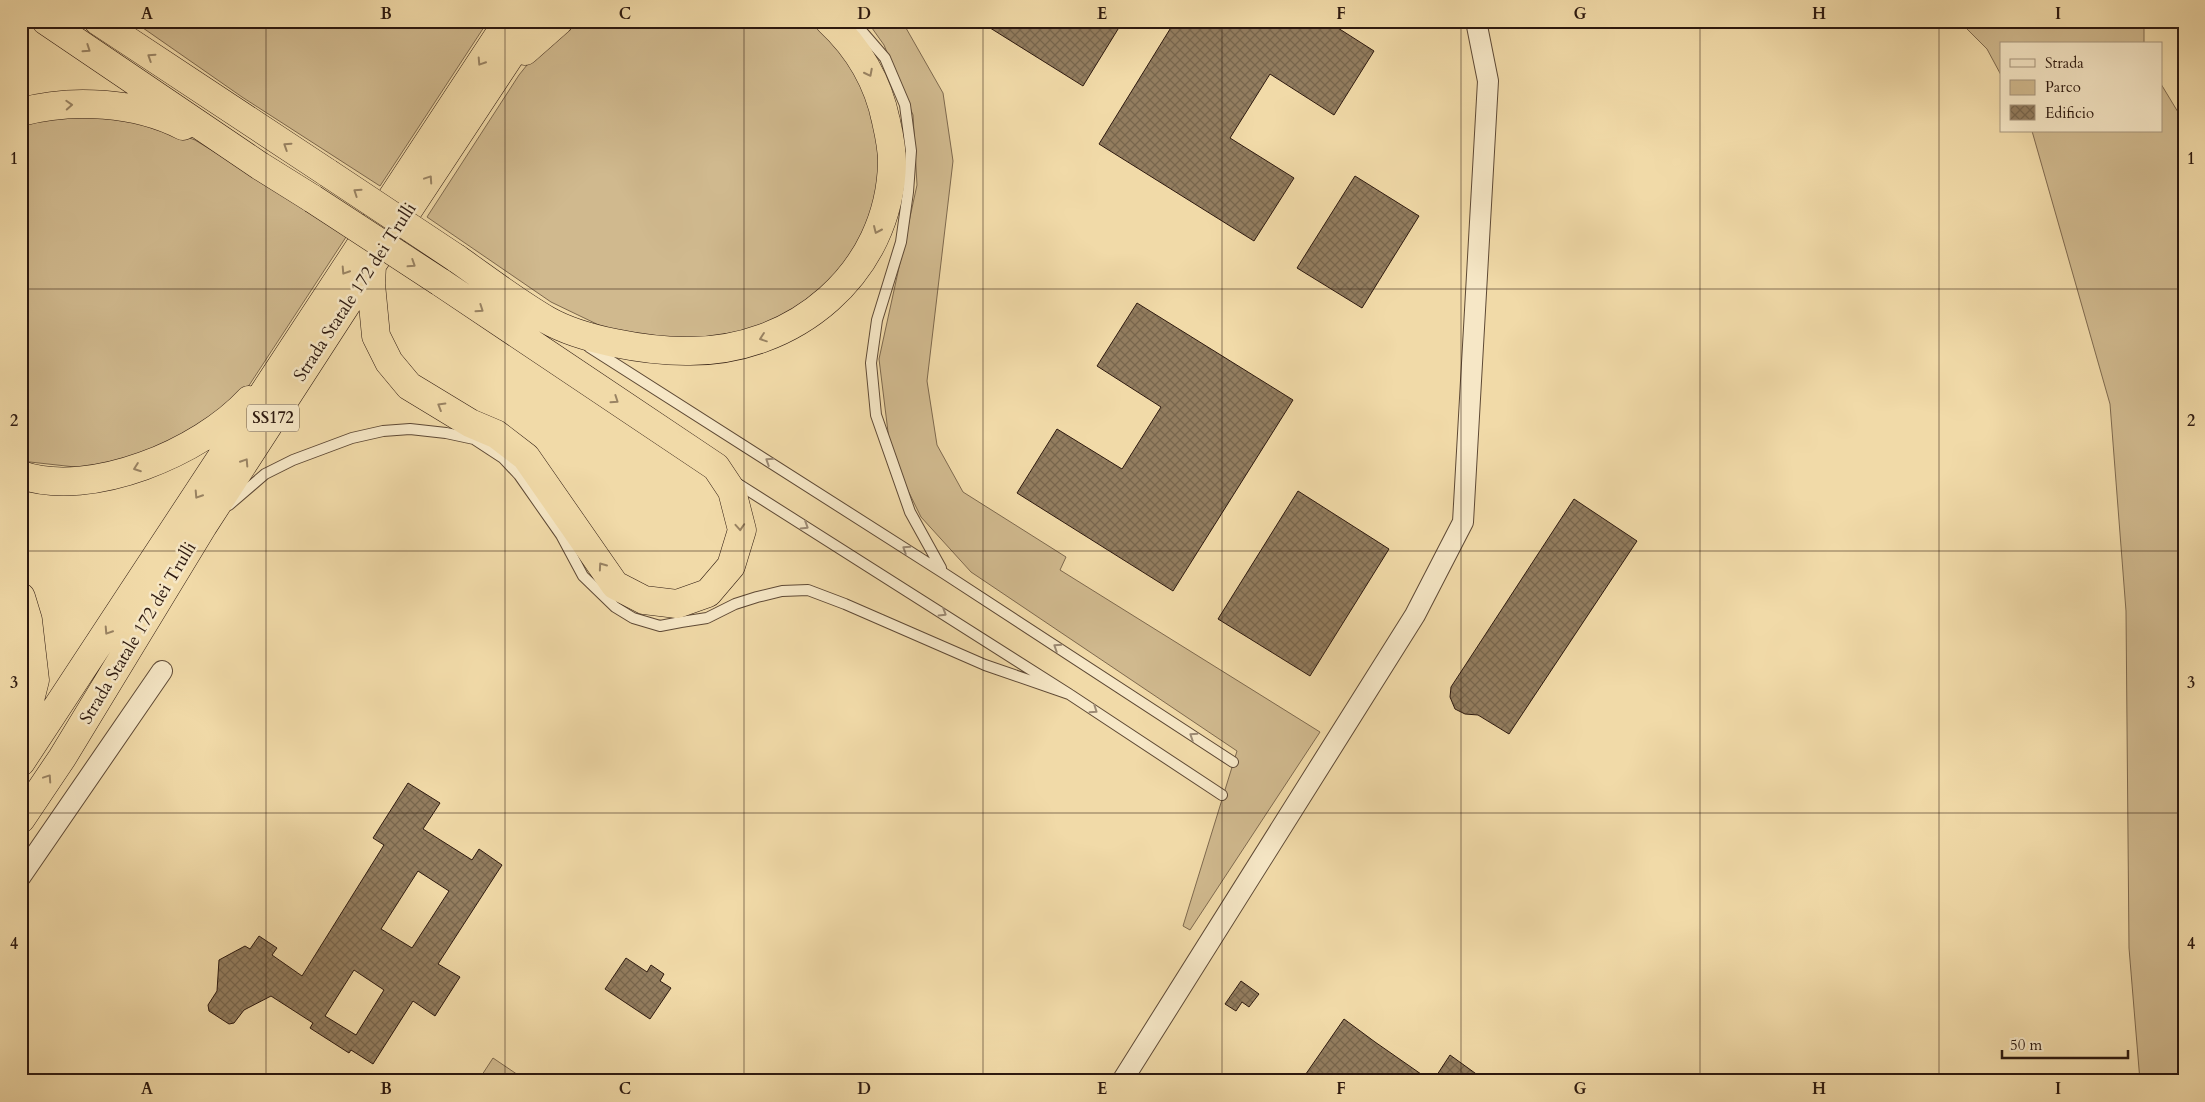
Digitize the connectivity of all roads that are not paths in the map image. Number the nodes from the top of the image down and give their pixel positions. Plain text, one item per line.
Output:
1 (46, 21) edge
2 (98, 21) edge
3 (508, 21) edge
4 (533, 21) edge
5 (559, 21) edge
6 (829, 21) edge
7 (853, 21) edge
8 (1476, 21) edge
9 (482, 101) junction
10 (21, 112) edge
11 (260, 166) junction
12 (372, 265) junction
13 (548, 320) junction
14 (287, 359) junction
15 (720, 472) junction
16 (21, 475) edge
17 (203, 526) junction
18 (945, 574) junction
19 (21, 597) edge
20 (162, 671) dead end
21 (1070, 694) junction
22 (21, 736) edge
23 (21, 762) edge
24 (1233, 762) dead end
25 (1222, 795) dead end
26 (21, 819) edge
27 (21, 876) edge
28 (1122, 1081) edge

1 -> 11 highway
13 -> 2 highway, bridge
3 -> 14 highway, Strada Statale 172 dei Trulli / SS172
4 - 9 highway, Strada Statale 172 dei Trulli / SS172
5 - 9 highway
6 -> 13 highway
7 - 18 lane
8 - 28 street
12 -> 9 highway, Strada Statale 172 dei Trulli / SS172
10 -> 11 highway
11 -> 15 highway, bridge
15 -> 12 highway
17 -> 12 highway, Strada Statale 172 dei Trulli / SS172
18 -> 13 lane
14 -> 16 highway
14 -> 23 highway, Strada Statale 172 dei Trulli / SS172
15 -> 21 lane
17 - 21 lane
26 -> 17 highway, Strada Statale 172 dei Trulli / SS172
24 -> 18 lane
19 - 22 highway
20 - 27 street
21 -> 25 lane

